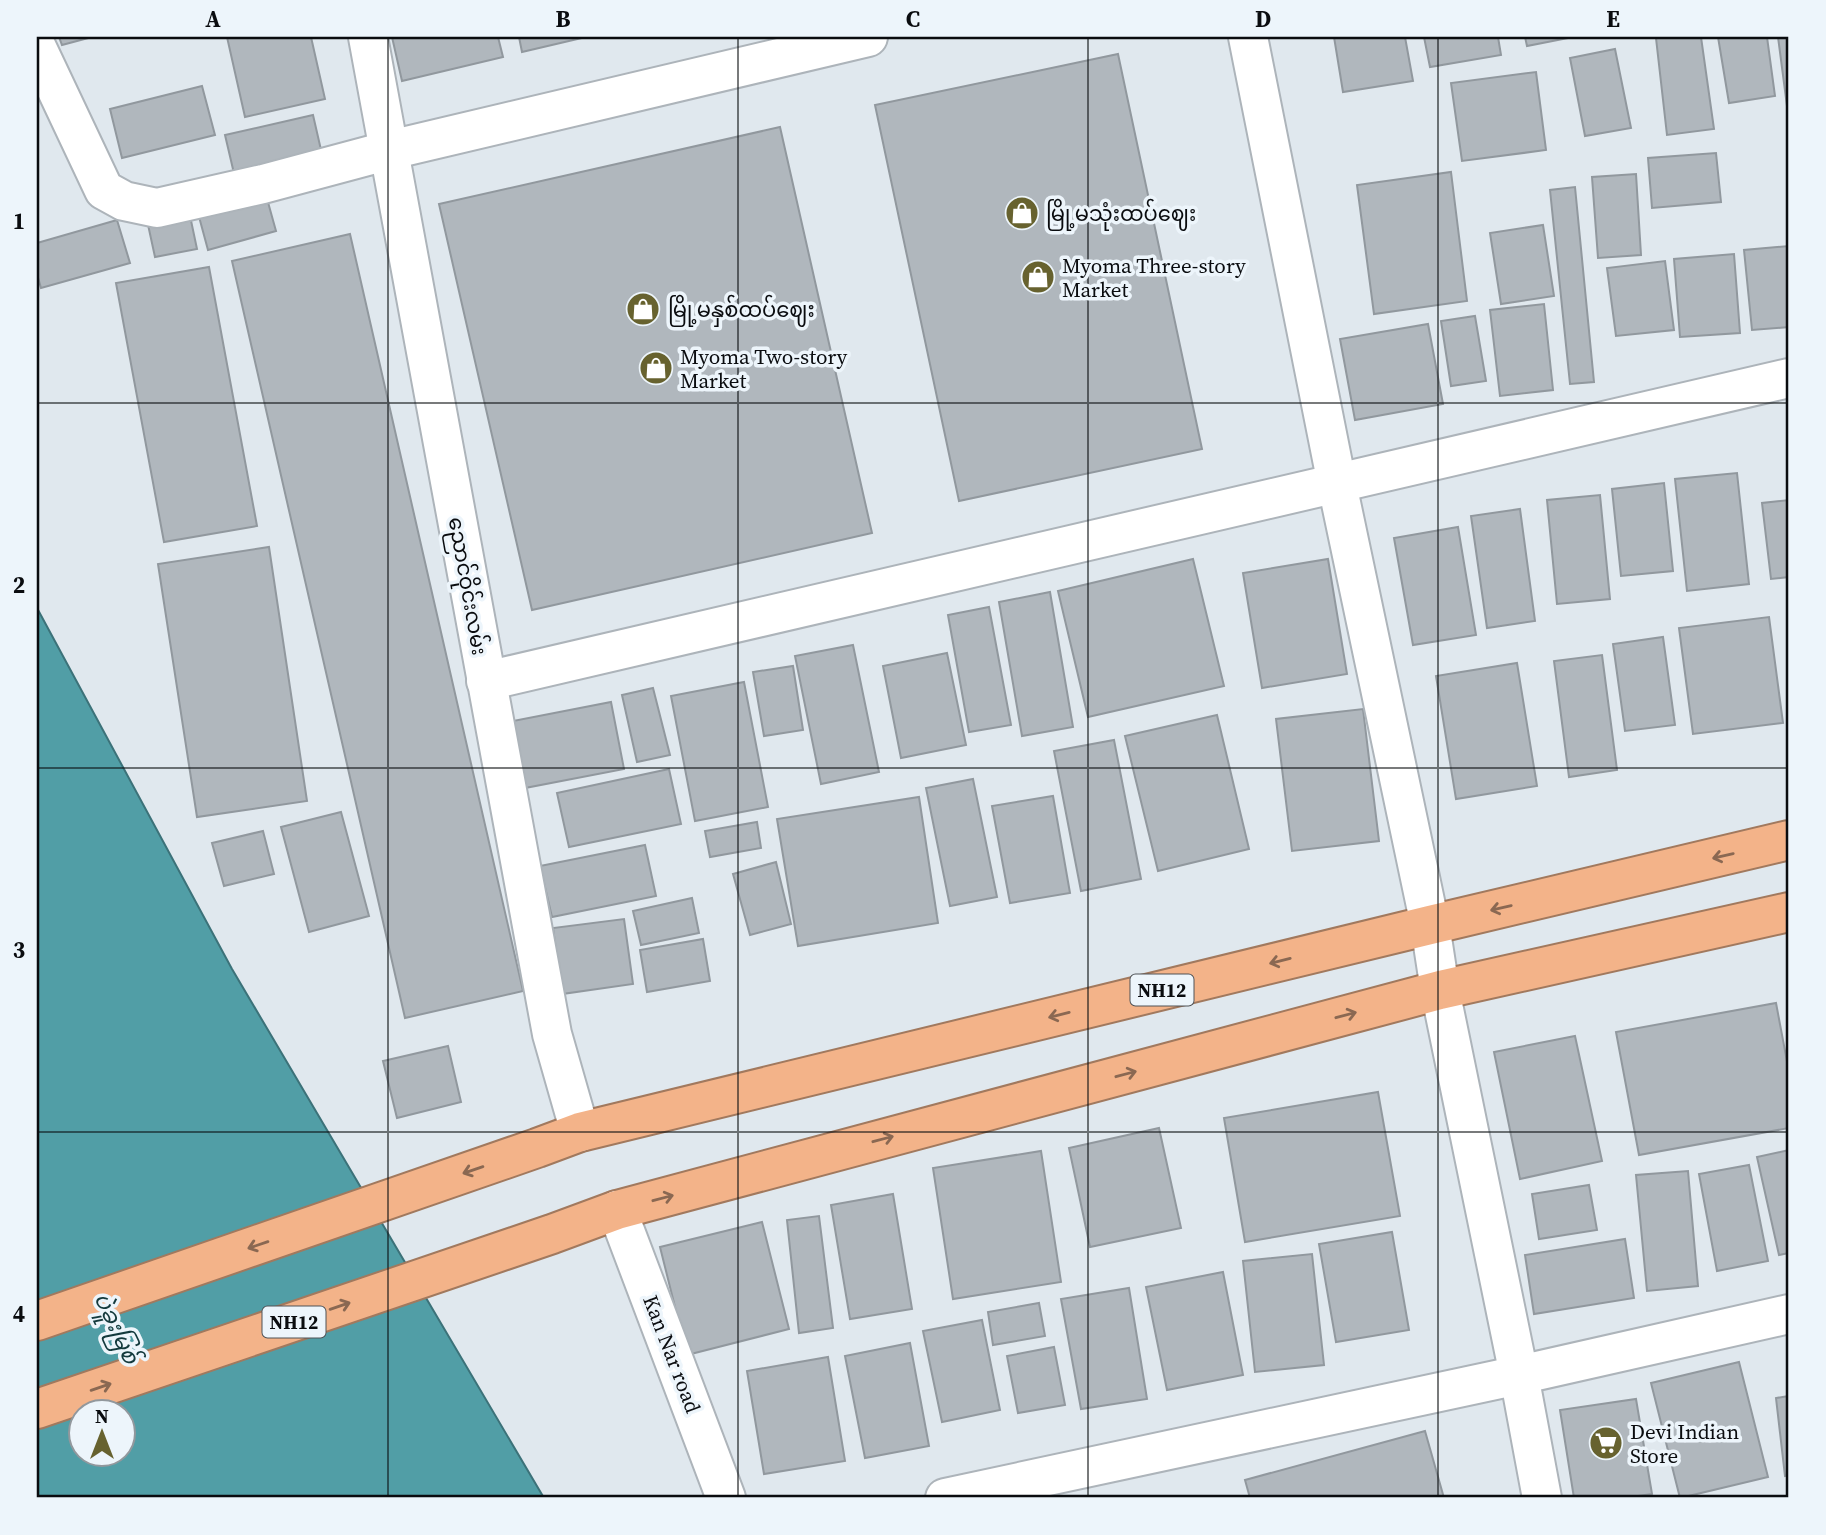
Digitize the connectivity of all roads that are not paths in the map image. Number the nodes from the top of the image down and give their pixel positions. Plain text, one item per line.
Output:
1 (368, 37) edge
2 (868, 37) edge
3 (1248, 37) edge
4 (37, 48) edge
5 (390, 150) junction
6 (1789, 378) edge
7 (1337, 484) junction
8 (486, 681) junction
9 (1789, 840) edge
10 (1789, 912) edge
11 (1430, 925) junction
12 (1440, 990) junction
13 (580, 1132) junction
14 (617, 1210) junction
15 (1789, 1314) edge
16 (37, 1321) edge
17 (1519, 1375) junction
18 (37, 1409) edge
19 (726, 1498) edge
20 (945, 1498) edge
21 (1542, 1498) edge

1 - 5 street, ညောင်ဝိုင်းလမ်း
2 - 5 street
3 - 7 street
4 - 5 street
5 - 8 street, ညောင်ဝိုင်းလမ်း
6 - 7 street
7 - 8 street
7 - 11 street
8 - 13 street, ညောင်ဝိုင်းလမ်း
9 -> 11 highway, NH12
10 - 12 highway, NH12
11 - 12 street
11 -> 13 highway, NH12
14 -> 12 highway, NH12
12 - 17 street
13 -> 16 highway, NH12
18 -> 14 highway, NH12
14 - 19 street, Kan Nar road
15 - 17 street
17 - 20 street
17 - 21 street

